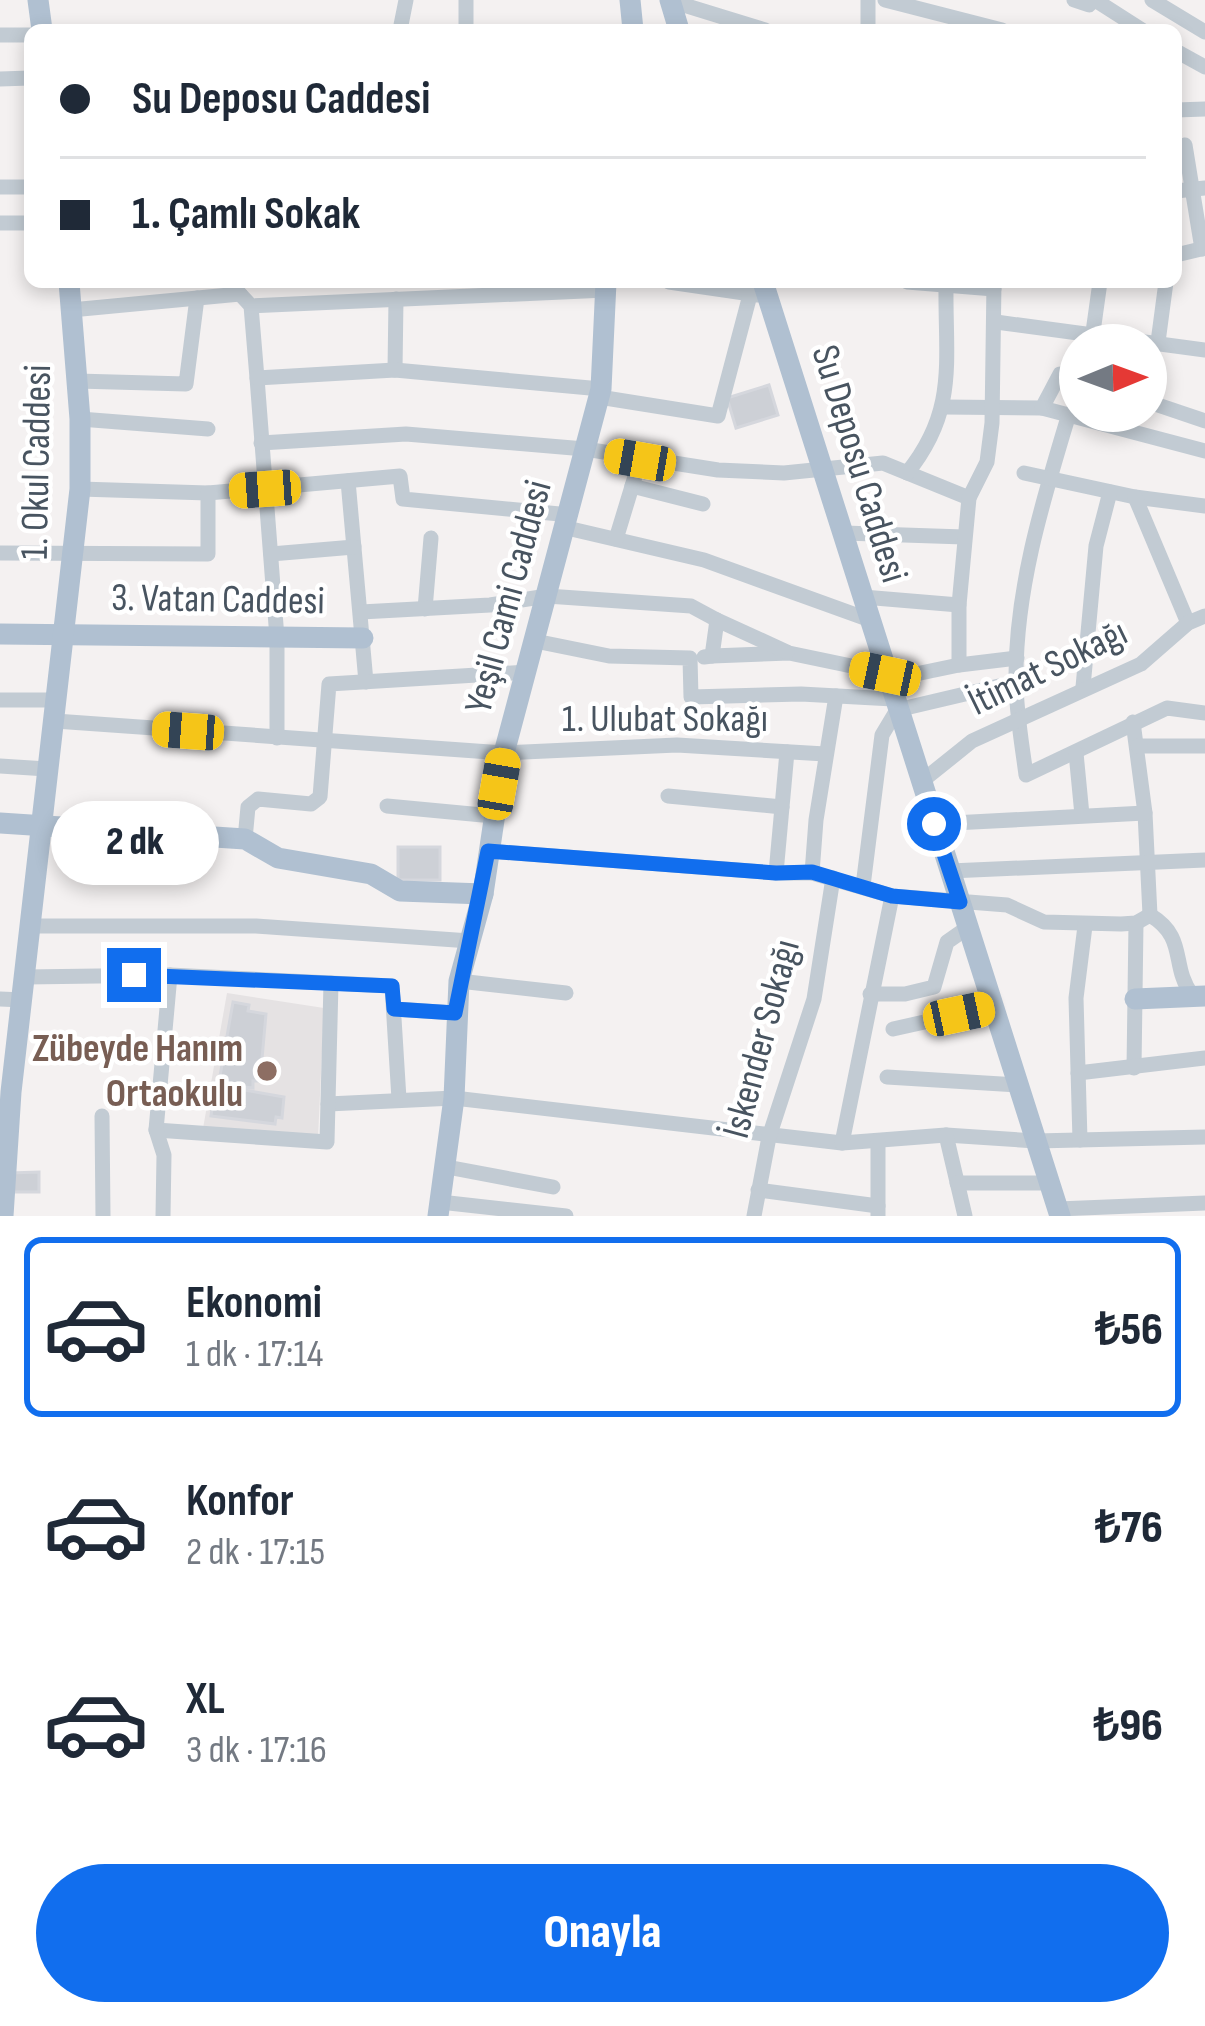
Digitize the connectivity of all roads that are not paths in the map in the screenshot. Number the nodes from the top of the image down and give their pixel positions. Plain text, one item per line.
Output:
1 (671, 0) edge
2 (885, 0) edge
3 (1152, 0) edge
4 (1088, 1) edge
5 (746, 24) edge
6 (979, 24) edge
7 (1131, 24) edge
8 (1205, 32) edge
9 (1182, 152) edge
10 (1192, 190) edge
11 (1204, 249) edge
12 (69, 288) edge
13 (510, 288) edge
14 (606, 288) edge
15 (946, 288) edge
16 (994, 288) edge
17 (1099, 288) edge
18 (1165, 288) edge
19 (414, 290) edge
20 (760, 290) edge
21 (244, 294) edge
22 (197, 298) junction
23 (396, 299) junction
24 (71, 310) junction
25 (996, 322) junction
26 (1094, 324) edge
27 (1160, 324) edge
28 (1059, 328) edge
29 (1167, 344) edge
30 (1205, 350) edge
31 (395, 370) junction
32 (1059, 376) edge
33 (257, 378) junction
34 (77, 381) junction
35 (600, 393) junction
36 (993, 406) junction
37 (944, 407) junction
38 (1042, 408) junction
39 (1167, 408) edge
40 (1059, 412) edge
41 (80, 419) junction
42 (1205, 421) edge
43 (208, 429) dead end
44 (1064, 432) edge
45 (1146, 432) edge
46 (261, 442) junction
47 (585, 449) junction
48 (1205, 451) edge
49 (640, 460) junction
50 (825, 469) junction
51 (907, 472) junction
52 (1024, 473) dead end
53 (1049, 480) junction
54 (348, 481) junction
55 (632, 486) junction
56 (80, 489) junction
57 (265, 489) junction
58 (1110, 492) junction
59 (208, 493) junction
60 (1135, 496) junction
61 (969, 498) junction
62 (703, 504) dead end
63 (1205, 506) edge
64 (568, 521) junction
65 (844, 533) junction
66 (964, 537) junction
67 (431, 538) dead end
68 (616, 539) junction
69 (355, 547) junction
70 (0, 553) edge
71 (271, 554) junction
72 (75, 556) junction
73 (547, 596) junction
74 (863, 597) junction
75 (959, 604) junction
76 (425, 609) junction
77 (361, 612) junction
78 (1200, 619) edge
79 (717, 620) junction
80 (870, 620) junction
81 (65, 633) junction
82 (0, 634) edge
83 (278, 638) junction
84 (363, 638) junction
85 (535, 641) junction
86 (789, 653) junction
87 (712, 656) junction
88 (690, 658) junction
89 (1017, 658) junction
90 (958, 665) junction
91 (527, 672) junction
92 (366, 682) junction
93 (1016, 682) junction
94 (1083, 688) junction
95 (890, 691) junction
96 (836, 696) junction
97 (0, 700) edge
98 (56, 711) junction
99 (1205, 713) edge
100 (1020, 720) junction
101 (1133, 722) junction
102 (277, 738) junction
103 (325, 742) junction
104 (1138, 746) junction
105 (1205, 746) edge
106 (787, 752) junction
107 (504, 753) junction
108 (1076, 753) junction
109 (825, 754) junction
110 (0, 766) edge
111 (47, 769) junction
112 (921, 782) junction
113 (668, 796) dead end
114 (387, 806) dead end
115 (782, 807) junction
116 (1144, 813) junction
117 (1082, 815) junction
118 (493, 816) junction
119 (0, 824) edge
120 (934, 824) junction
121 (41, 827) junction
122 (245, 838) junction
123 (488, 851) junction
124 (1205, 860) edge
125 (1148, 861) junction
126 (950, 871) junction
127 (812, 872) junction
128 (776, 873) junction
129 (833, 878) junction
130 (863, 886) junction
131 (482, 894) junction
132 (892, 896) junction
133 (960, 902) junction
134 (1143, 919) junction
135 (30, 926) junction
136 (1085, 926) junction
137 (967, 928) junction
138 (470, 941) junction
139 (170, 975) junction
140 (26, 977) junction
141 (460, 981) junction
142 (331, 983) junction
143 (566, 993) dead end
144 (870, 994) junction
145 (1198, 995) edge
146 (11, 999) edge
147 (1135, 999) junction
148 (992, 1007) junction
149 (394, 1009) junction
150 (455, 1013) junction
151 (893, 1029) dead end
152 (8, 1058) edge
153 (1205, 1058) edge
154 (1134, 1068) junction
155 (1078, 1072) junction
156 (886, 1078) dead end
157 (1018, 1085) junction
158 (454, 1098) junction
159 (399, 1099) junction
160 (328, 1104) junction
161 (102, 1116) dead end
162 (157, 1130) junction
163 (946, 1135) junction
164 (769, 1137) junction
165 (1205, 1137) edge
166 (1079, 1140) junction
167 (878, 1142) junction
168 (1036, 1142) junction
169 (842, 1143) junction
170 (447, 1167) junction
171 (957, 1183) junction
172 (1049, 1183) junction
173 (553, 1187) dead end
174 (758, 1190) junction
175 (1205, 1202) edge
176 (439, 1209) edge
177 (878, 1211) edge
178 (1059, 1212) edge
179 (3, 1216) edge
180 (104, 1216) edge
181 (163, 1216) edge
182 (566, 1216) edge
183 (754, 1216) edge
184 (964, 1216) edge
185 (1205, 1216) edge

1 - 5 street
2 - 6 street
3 - 8 street
4 - 7 street
9 - 10 street
10 - 11 street
12 - 24 main road, 1. Okul Caddesi
13 - 19 street
14 - 35 main road, Yeşil Cami Caddesi
15 - 37 street
16 - 25 street
17 - 26 street
18 - 27 street
19 - 23 street
20 - 35 street
20 - 50 main road, Su Deposu Caddesi
21 - 22 street
21 - 23 street
21 - 33 street
22 - 24 street
22 - 34 street
23 - 31 street
24 - 34 main road, 1. Okul Caddesi
25 - 28 street
25 - 36 street
29 - 30 street
31 - 33 street
31 - 35 street
32 - 38 street
33 - 46 street
34 - 41 main road, 1. Okul Caddesi
35 - 47 main road, Yeşil Cami Caddesi
36 - 37 street
36 - 38 street
36 - 61 street
37 - 51 street
38 - 40 street
39 - 42 street
41 - 43 street
41 - 56 main road, 1. Okul Caddesi
44 - 53 street
45 - 48 street
46 - 47 street
46 - 57 street
47 - 49 street
47 - 64 main road, Yeşil Cami Caddesi
49 - 50 street
49 - 55 street
50 - 51 street
50 - 65 main road, Su Deposu Caddesi
51 - 61 street
52 - 53 street
53 - 58 street
53 - 89 street
54 - 57 street
54 - 64 street
54 - 69 street
55 - 62 street
55 - 68 street
56 - 59 street
56 - 72 main road, 1. Okul Caddesi
57 - 59 street
57 - 71 street
58 - 60 street
58 - 94 street
59 - 72 street
60 - 63 street
60 - 78 street
61 - 66 street
64 - 68 street
64 - 73 main road, Yeşil Cami Caddesi
65 - 66 street
65 - 74 main road, Su Deposu Caddesi
66 - 75 street
67 - 76 street
68 - 80 street
69 - 71 street
69 - 77 street
70 - 72 street
71 - 83 street
72 - 81 main road, 1. Okul Caddesi
73 - 76 street
73 - 79 street
73 - 85 main road, Yeşil Cami Caddesi
74 - 75 street
74 - 80 main road, Su Deposu Caddesi
75 - 90 street
76 - 77 street
77 - 84 street
78 - 94 street, İtimat Sokağı
79 - 86 street
79 - 87 street
80 - 95 main road, Su Deposu Caddesi
81 - 82 main road, 3. Vatan Caddesi
81 - 83 main road, 3. Vatan Caddesi
81 - 98 main road, 1. Okul Caddesi
83 - 84 main road, 3. Vatan Caddesi
83 - 102 street
84 - 92 street
85 - 88 street
85 - 91 main road, Yeşil Cami Caddesi
86 - 87 street
86 - 95 street
87 - 88 street
88 - 96 street
89 - 90 street
89 - 93 street
90 - 95 street
91 - 92 street
91 - 107 main road, Yeşil Cami Caddesi
92 - 103 street
93 - 95 street
93 - 100 street
94 - 100 street, İtimat Sokağı
95 - 96 street
95 - 112 main road, Su Deposu Caddesi
95 - 130 street
96 - 109 street
97 - 98 street, 1. Ulubat Sokağı
98 - 102 street, 1. Ulubat Sokağı
98 - 111 main road, 1. Okul Caddesi
99 - 101 street
100 - 108 street
100 - 112 street, İtimat Sokağı
101 - 104 street
101 - 108 street
102 - 103 street, 1. Ulubat Sokağı
103 - 107 street, 1. Ulubat Sokağı
103 - 122 street
104 - 105 street
104 - 116 street
106 - 107 street, 1. Ulubat Sokağı
106 - 109 street, 1. Ulubat Sokağı
106 - 115 street
107 - 118 main road, Yeşil Cami Caddesi
108 - 117 street
109 - 127 street
110 - 111 street
111 - 121 main road, 1. Okul Caddesi
112 - 120 main road, Su Deposu Caddesi
113 - 115 street
114 - 118 street
115 - 128 street
116 - 117 street
116 - 125 street
117 - 120 street
118 - 123 main road, Yeşil Cami Caddesi
119 - 121 main road
120 - 126 main road, Su Deposu Caddesi
121 - 122 main road
121 - 135 main road, 1. Okul Caddesi
122 - 131 main road
123 - 128 street
123 - 131 main road, Yeşil Cami Caddesi
124 - 125 street
125 - 126 street
125 - 134 street
126 - 133 main road, Su Deposu Caddesi
127 - 128 street
127 - 129 street
129 - 130 street
129 - 164 street, İskender Sokağı
130 - 132 street
131 - 138 main road, Yeşil Cami Caddesi
132 - 133 street
132 - 144 street
133 - 136 street
133 - 137 main road, Su Deposu Caddesi
134 - 136 street
134 - 145 street
134 - 147 street
135 - 138 street
135 - 140 main road, 1. Okul Caddesi
136 - 155 street
137 - 144 street
137 - 148 main road, Su Deposu Caddesi
138 - 141 main road, Yeşil Cami Caddesi
139 - 140 street
139 - 142 street
139 - 162 street
140 - 146 main road, 1. Okul Caddesi
141 - 143 street
141 - 150 main road, Yeşil Cami Caddesi
142 - 149 street
142 - 160 street
144 - 169 street
145 - 147 main road
146 - 152 main road, 1. Okul Caddesi
147 - 154 street
148 - 151 street
148 - 157 main road, Su Deposu Caddesi
149 - 150 street
149 - 159 street
150 - 158 main road, Yeşil Cami Caddesi
152 - 179 main road, 1. Okul Caddesi
153 - 154 street
154 - 155 street
155 - 166 street
156 - 157 street
157 - 168 main road, Su Deposu Caddesi
158 - 159 street
158 - 164 street
158 - 170 main road, Yeşil Cami Caddesi
159 - 160 street
160 - 162 street
161 - 180 street
162 - 181 street
163 - 167 street
163 - 168 street
163 - 171 street
164 - 169 street
164 - 174 street, İskender Sokağı
165 - 166 street
166 - 168 street
167 - 169 street
167 - 177 street
168 - 172 main road, Su Deposu Caddesi
170 - 173 street
170 - 176 main road, Yeşil Cami Caddesi
171 - 172 street
171 - 184 street
172 - 178 main road, Su Deposu Caddesi
174 - 177 street
174 - 183 street, İskender Sokağı
175 - 178 street
175 - 185 street
176 - 182 street

